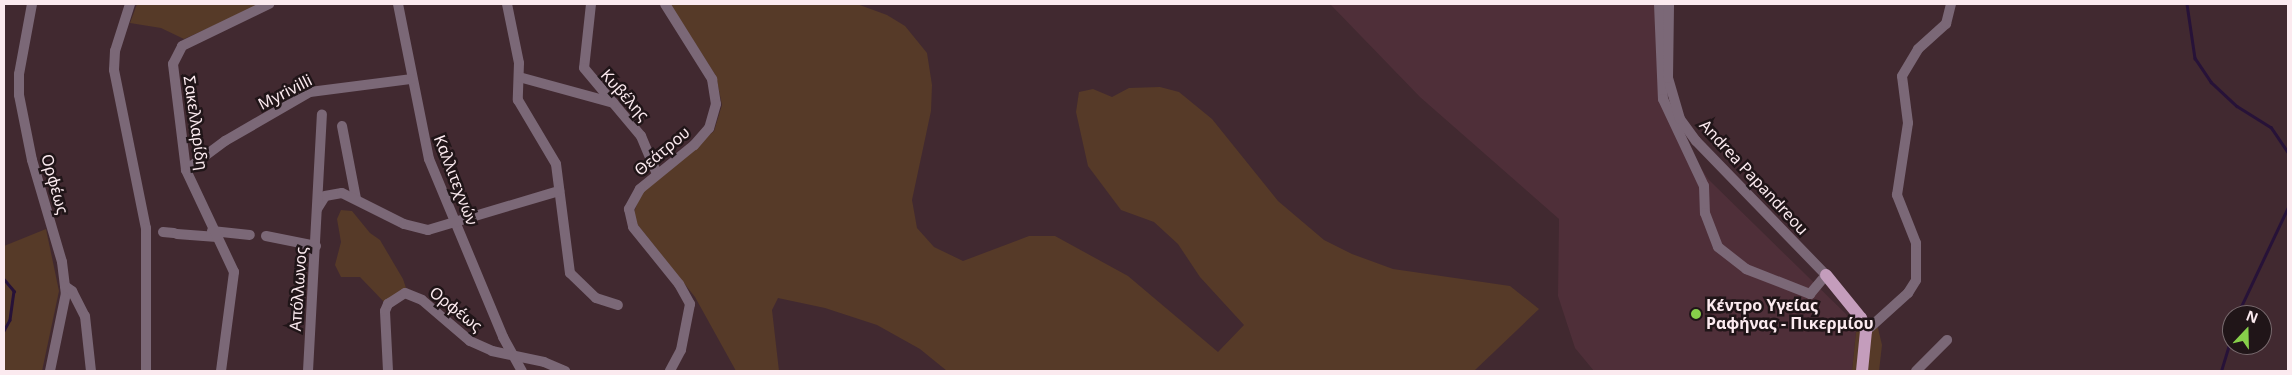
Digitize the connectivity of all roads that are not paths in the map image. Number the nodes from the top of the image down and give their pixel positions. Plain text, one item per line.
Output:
1 (32, 4) edge
2 (130, 4) edge
3 (269, 4) edge
4 (398, 4) edge
5 (507, 4) edge
6 (591, 4) edge
7 (665, 4) edge
8 (1659, 4) edge
9 (1669, 4) edge
10 (1950, 4) edge
11 (519, 78) junction
12 (412, 79) junction
13 (616, 104) junction
14 (322, 114) dead end
15 (342, 126) dead end
16 (186, 170) junction
17 (657, 174) junction
18 (559, 190) junction
19 (356, 199) junction
20 (317, 210) junction
21 (455, 221) junction
22 (163, 232) dead end
23 (214, 234) junction
24 (250, 235) dead end
25 (266, 236) dead end
26 (316, 246) junction
27 (1826, 275) junction
28 (65, 286) junction
29 (618, 305) dead end
30 (1866, 331) junction
31 (1947, 340) dead end
32 (516, 358) junction
33 (50, 371) edge
34 (91, 371) edge
35 (146, 371) edge
36 (221, 371) edge
37 (308, 371) edge
38 (388, 371) edge
39 (522, 371) edge
40 (564, 371) edge
41 (670, 371) edge
42 (1862, 371) edge
43 (1916, 371) edge

1 - 28 street, Ορφέως
2 - 35 street
3 - 16 street, Σακελλαρίδη
4 - 12 street, Καλλιτεχνών
5 - 11 street
6 - 13 street, Κυβέλης
7 - 17 street, Θεάτρου
8 - 27 street
9 - 27 street, Andrea Papandreou
10 - 30 street
11 - 13 street
11 - 18 street
12 - 16 street, Myrivilli
12 - 21 street, Καλλιτεχνών
13 - 17 street, Κυβέλης
14 - 20 street, Απόλλωνος
15 - 19 street
16 - 23 street, Σακελλαρίδη
17 - 41 street, Θεάτρου
18 - 21 street
18 - 29 street
19 - 20 street
19 - 21 street
20 - 26 street, Απόλλωνος
21 - 32 street, Καλλιτεχνών
22 - 23 street
23 - 24 street
23 - 36 street, Σακελλαρίδη
25 - 26 street
26 - 37 street, Απόλλωνος
27 - 30 main road
28 - 33 street, Ορφέως
28 - 34 street
30 - 42 main road
31 - 43 street
32 - 38 street, Ορφέως
32 - 39 street, Καλλιτεχνών
32 - 40 street

